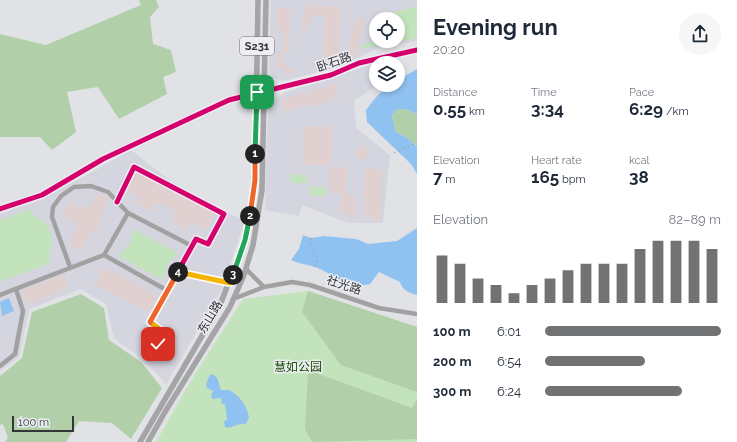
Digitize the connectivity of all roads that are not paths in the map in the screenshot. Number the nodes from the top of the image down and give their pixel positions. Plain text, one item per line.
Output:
1 (258, 0) edge
2 (266, 0) edge
3 (417, 50) edge
4 (265, 91) junction
5 (257, 92) junction
6 (117, 202) junction
7 (0, 209) edge
8 (128, 213) junction
9 (192, 246) junction
10 (104, 255) junction
11 (70, 267) junction
12 (246, 269) junction
13 (178, 272) junction
14 (230, 283) junction
15 (264, 287) junction
16 (16, 288) junction
17 (168, 291) junction
18 (1, 295) edge
19 (233, 299) junction
20 (417, 314) edge
21 (169, 352) dead end
22 (0, 366) edge
23 (140, 442) edge
24 (148, 442) edge

1 - 5 main road, 东山路 / S231
2 - 4 main road, 东山路 / S231
3 - 4 street, 卧石路
4 - 5 street, 卧石路
4 - 12 main road, 东山路 / S231
5 - 7 street, 卧石路
5 - 14 main road, 东山路 / S231
6 - 8 street
6 - 9 street
6 - 11 street
8 - 9 street
8 - 10 street
9 - 13 street
10 - 11 street
10 - 17 street
11 - 16 street
12 - 15 street
12 - 19 main road, 东山路 / S231
13 - 14 street
13 - 17 street
14 - 23 main road, 东山路 / S231
15 - 19 street, 社光路
15 - 20 street, 社光路
16 - 18 street
16 - 22 street
17 - 21 street
19 - 24 main road, 东山路 / S231

